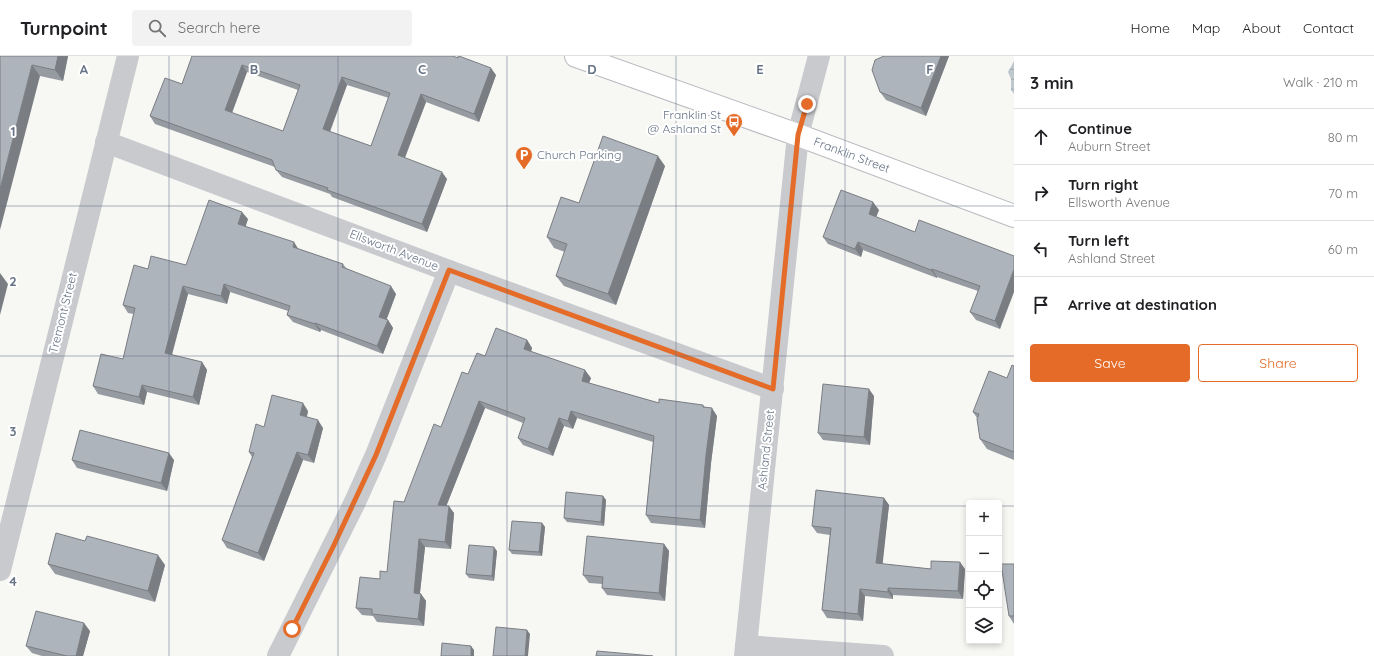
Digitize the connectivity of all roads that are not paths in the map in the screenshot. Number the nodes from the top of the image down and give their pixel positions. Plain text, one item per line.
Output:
1 (128, 56) edge
2 (576, 56) edge
3 (819, 56) edge
4 (798, 135) junction
5 (106, 142) junction
6 (1014, 216) edge
7 (449, 270) junction
8 (773, 389) junction
9 (0, 570) edge
10 (745, 651) edge
11 (278, 656) edge
12 (883, 656) edge

1 - 5 street, Tremont Street
2 - 4 main road, Franklin Street
3 - 4 street, Ashland Street
4 - 6 main road, Franklin Street
4 - 8 street, Ashland Street
5 - 7 street, Ellsworth Avenue
5 - 9 street, Tremont Street
7 - 8 street, Ellsworth Avenue
7 - 11 street
8 - 10 street, Ashland Street
10 - 12 street

